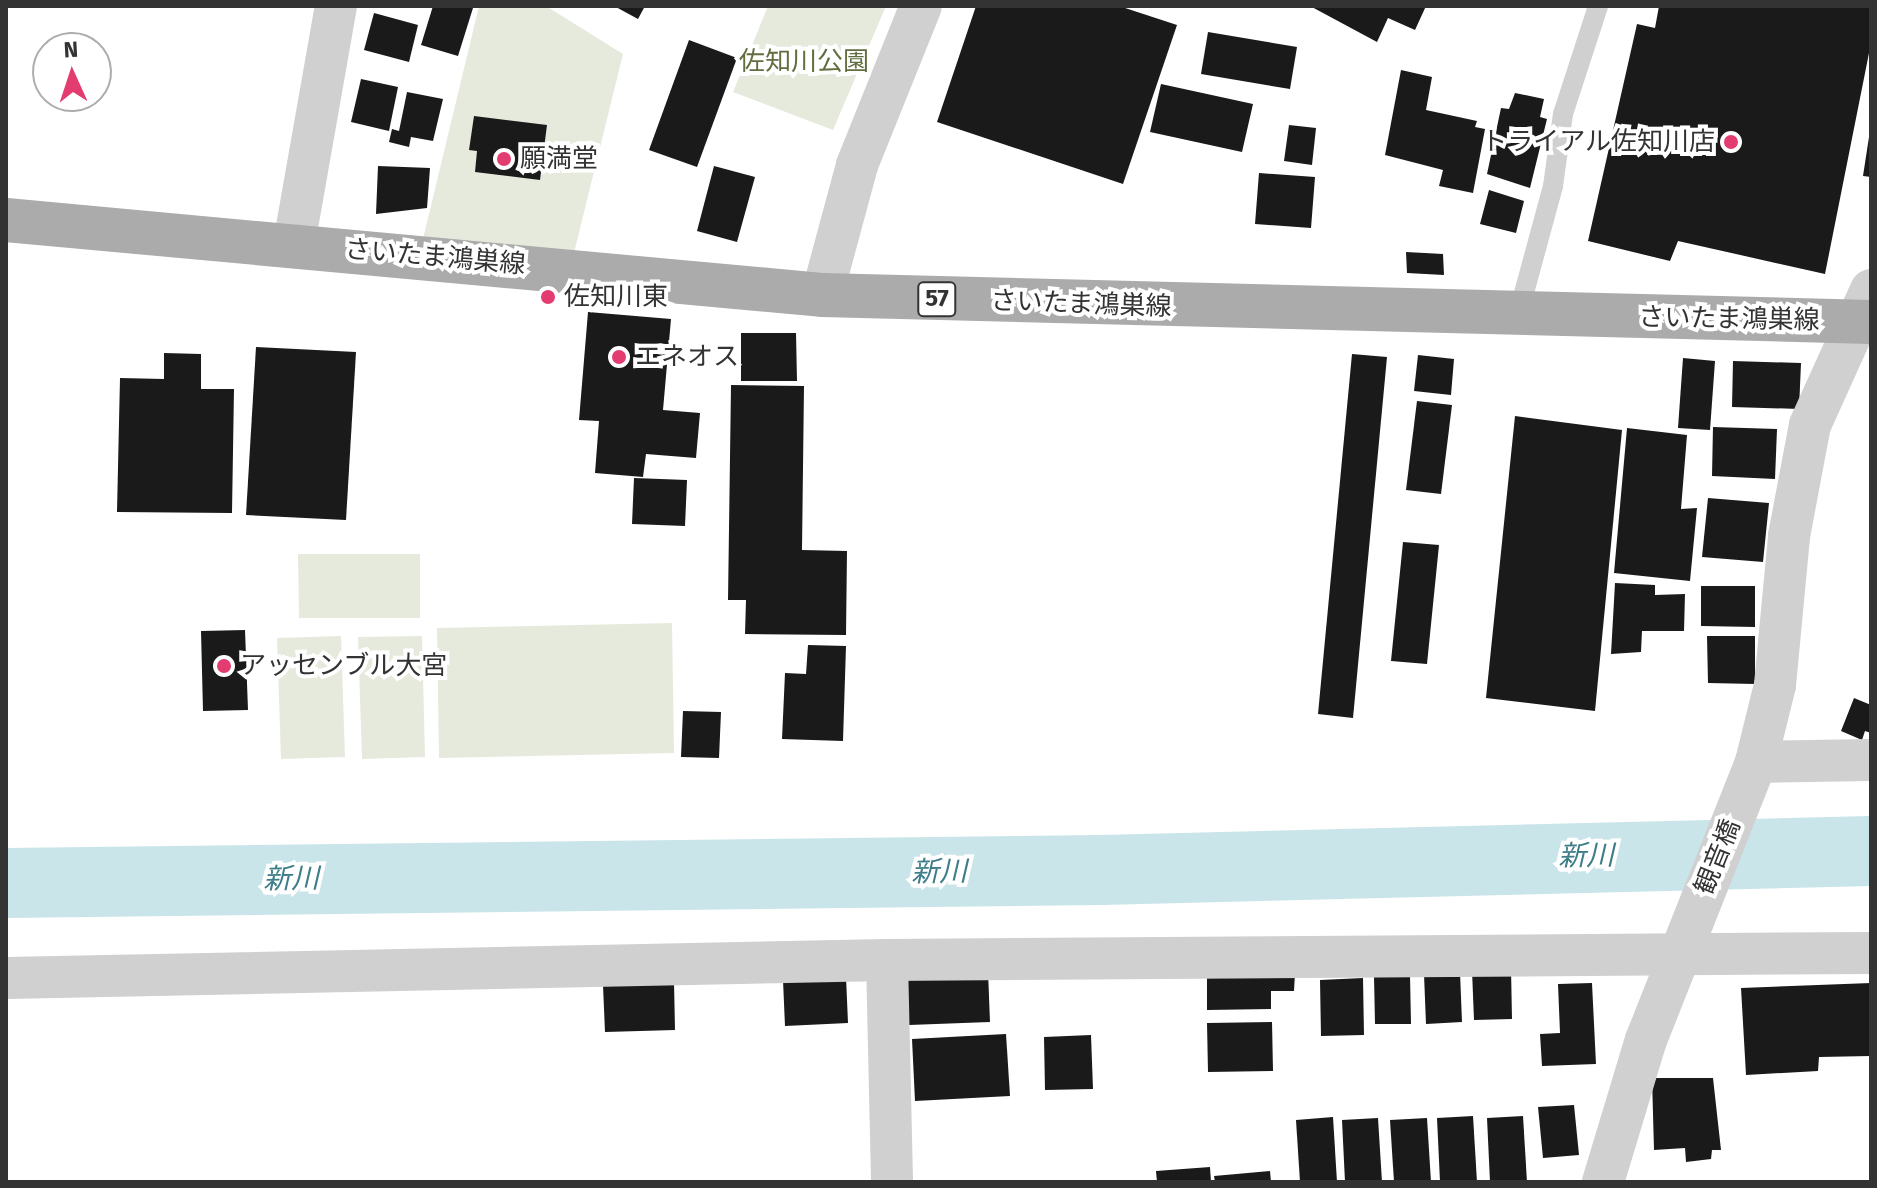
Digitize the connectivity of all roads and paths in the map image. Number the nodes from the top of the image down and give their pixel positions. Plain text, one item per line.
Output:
1 (336, 6) edge
2 (921, 6) edge
3 (1598, 6) edge
4 (6, 220) edge
5 (294, 244) junction
6 (822, 295) junction
7 (1866, 312) edge
8 (1518, 315) junction
9 (1871, 760) edge
10 (1756, 762) junction
11 (1680, 952) junction
12 (1871, 953) edge
13 (887, 960) junction
14 (6, 978) edge
15 (892, 1182) edge
16 (1603, 1182) edge

1 - 5 street
2 - 6 street
3 - 8 lane
4 - 5 main road, さいたま鴻巣線 / 57
5 - 6 main road, さいたま鴻巣線 / 57
6 - 8 main road, さいたま鴻巣線 / 57
7 - 8 main road, さいたま鴻巣線 / 57
7 - 10 street, 観音橋
9 - 10 street
10 - 11 street, 観音橋
11 - 12 street
11 - 13 street
11 - 16 street, 観音橋
13 - 14 street
13 - 15 street

